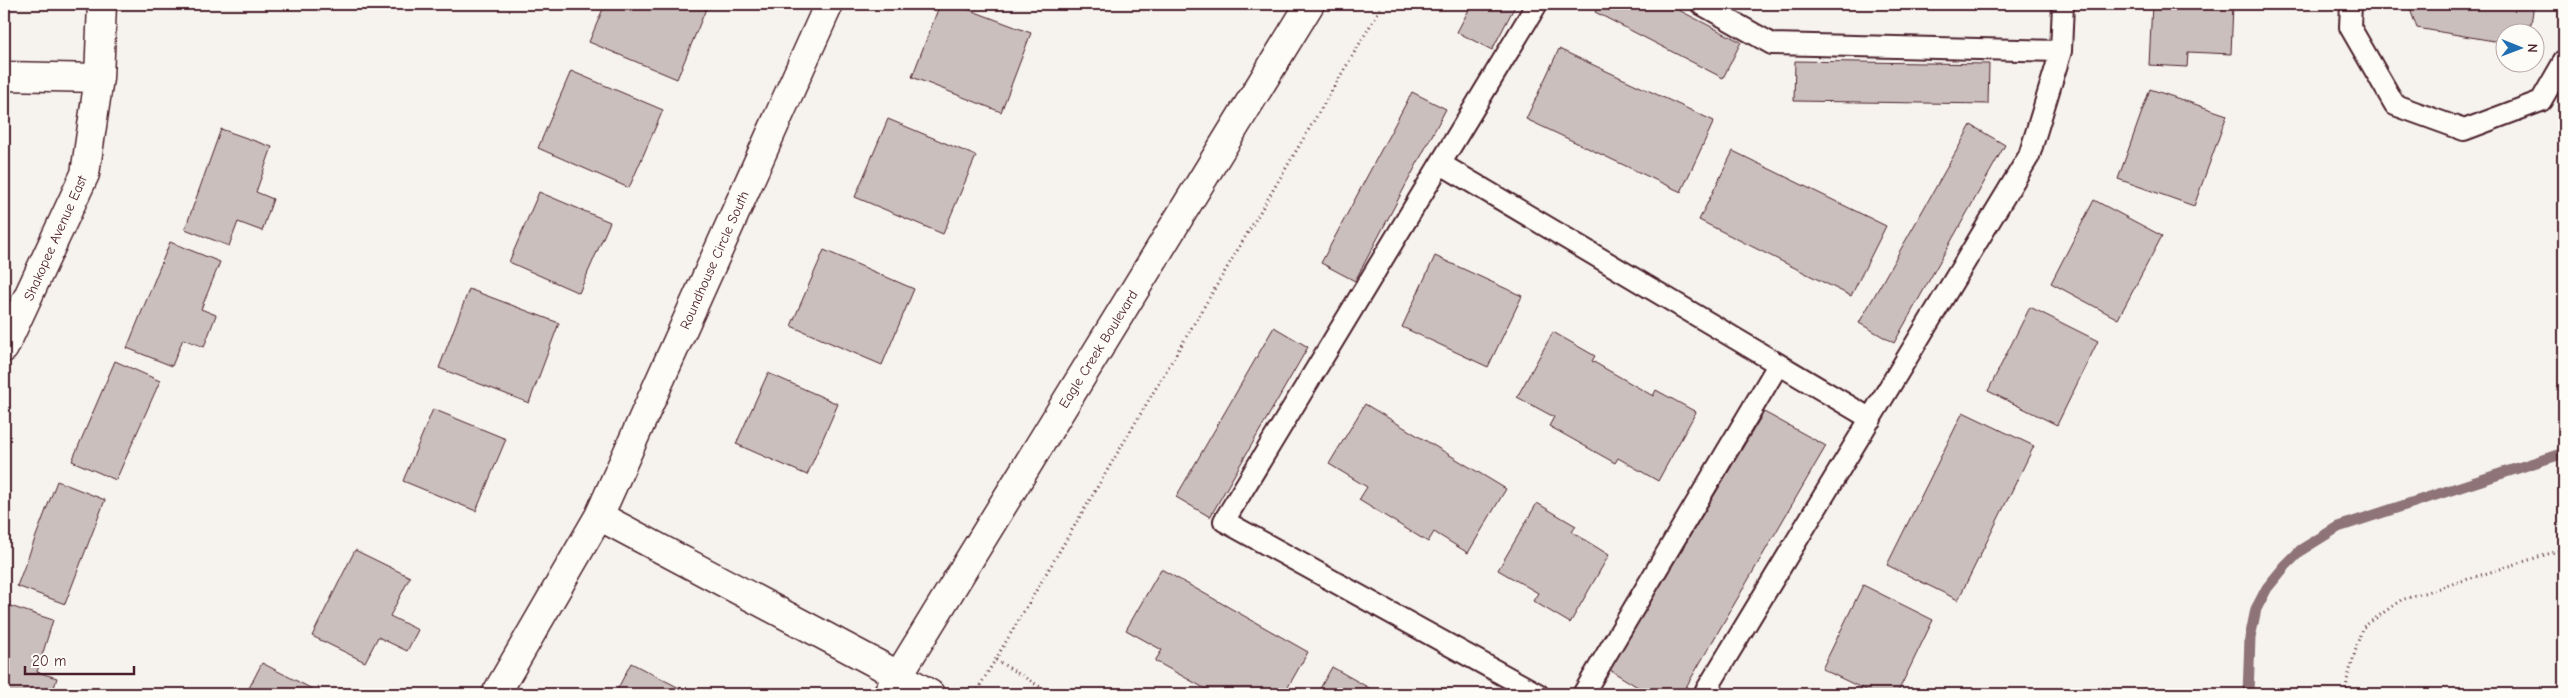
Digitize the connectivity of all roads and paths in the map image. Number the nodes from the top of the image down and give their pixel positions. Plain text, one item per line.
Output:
1 (102, 4) edge
2 (829, 4) edge
3 (1310, 4) edge
4 (1383, 4) edge
5 (1538, 4) edge
6 (1701, 4) edge
7 (2063, 4) edge
8 (2351, 4) edge
9 (2061, 51) junction
10 (2564, 62) edge
11 (4, 76) edge
12 (99, 78) junction
13 (1441, 164) junction
14 (4, 348) edge
15 (1778, 366) junction
16 (1871, 419) junction
17 (599, 516) junction
18 (2564, 549) edge
19 (996, 660) junction
20 (892, 685) edge
21 (496, 694) edge
22 (930, 694) edge
23 (975, 694) edge
24 (1052, 694) edge
25 (1538, 694) edge
26 (1583, 694) edge
27 (1704, 694) edge
28 (2346, 694) edge

1 - 12 street, Shakopee Avenue East
2 - 17 street, Roundhouse Circle South
3 - 20 street, Eagle Creek Boulevard
4 - 19 path
5 - 13 lane
6 - 9 lane
7 - 9 lane
8 - 10 lane
9 - 16 lane
11 - 12 street
12 - 14 street, Shakopee Avenue East
13 - 15 lane
13 - 25 lane
15 - 16 lane
15 - 26 lane
16 - 27 lane
17 - 20 street
17 - 21 street, Roundhouse Circle South
18 - 28 path
19 - 23 path
19 - 24 path
20 - 22 street

